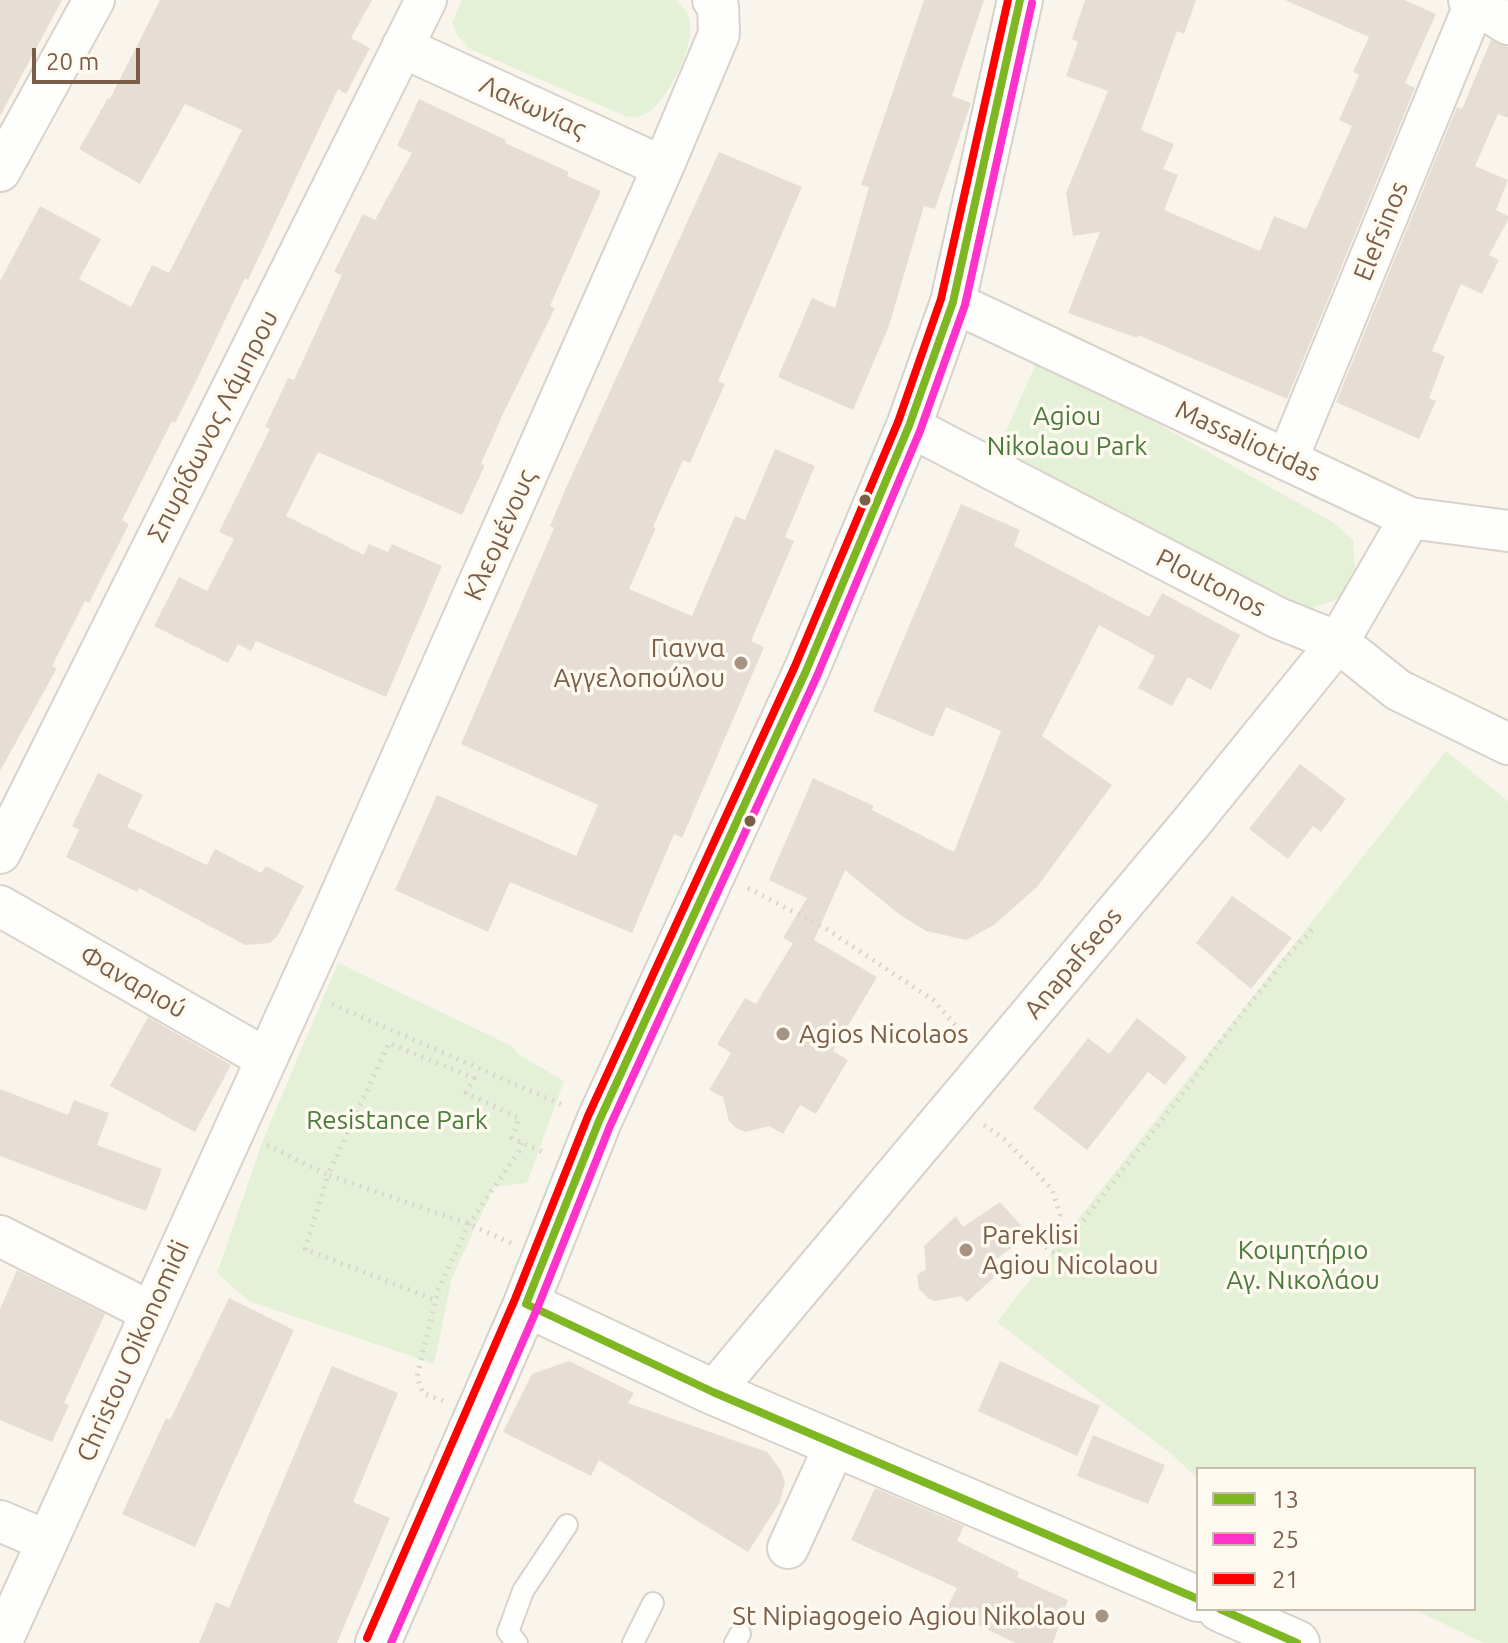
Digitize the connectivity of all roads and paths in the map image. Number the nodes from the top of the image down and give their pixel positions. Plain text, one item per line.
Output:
1 (94, 0) edge
2 (426, 0) edge
3 (1020, 0) edge
4 (1472, 1) edge
5 (715, 4) edge
6 (1508, 24) edge
7 (402, 47) junction
8 (663, 167) junction
9 (0, 171) edge
10 (953, 302) junction
11 (909, 426) junction
12 (1287, 460) junction
13 (1410, 518) junction
14 (1508, 531) edge
15 (1338, 642) junction
16 (1508, 744) edge
17 (0, 853) edge
18 (715, 871) junction
19 (0, 906) edge
20 (1315, 927) dead end
21 (297, 989) junction
22 (265, 1058) junction
23 (988, 1062) junction
24 (954, 1103) junction
25 (599, 1121) junction
26 (234, 1128) junction
27 (522, 1142) junction
28 (579, 1168) junction
29 (328, 1175) junction
30 (469, 1224) junction
31 (0, 1236) edge
32 (543, 1258) junction
33 (435, 1300) junction
34 (526, 1304) junction
35 (151, 1312) junction
36 (713, 1392) junction
37 (477, 1415) junction
38 (836, 1443) junction
39 (0, 1521) edge
40 (567, 1525) dead end
41 (47, 1541) junction
42 (788, 1548) dead end
43 (1196, 1598) edge
44 (653, 1603) dead end
45 (1225, 1611) edge
46 (1, 1643) edge
47 (378, 1643) edge
48 (517, 1643) edge
49 (633, 1643) edge
50 (1297, 1643) edge

1 - 9 street
2 - 7 street, Σπυρίδωνος Λάμπρου
3 - 10 main road
4 - 6 street
4 - 12 street, Elefsinos
5 - 8 street, Κλεομένους
7 - 8 street, Λακωνίας
7 - 17 street, Σπυρίδωνος Λάμπρου
8 - 21 street, Κλεομένους
10 - 11 main road
10 - 12 street, Massaliotidas
11 - 15 street, Ploutonos
11 - 18 main road
12 - 13 street, Massaliotidas
13 - 14 street, Massaliotidas
13 - 15 street, Anapafseos
15 - 16 street, Ploutonos
15 - 23 street, Anapafseos
18 - 23 path
18 - 25 main road
19 - 22 street, Φαναριού
20 - 24 path
21 - 22 street, Κλεομένους
21 - 25 path
22 - 26 street, Christou Oikonomidi
23 - 24 street, Anapafseos
24 - 36 street, Anapafseos
25 - 28 main road
26 - 29 path
26 - 35 street, Christou Oikonomidi
27 - 28 path
27 - 29 path
27 - 30 path
28 - 32 main road
29 - 30 path
29 - 33 path
30 - 32 path
30 - 33 path
31 - 35 street
32 - 34 main road
33 - 37 path
34 - 36 main road
34 - 37 main road
35 - 41 street, Christou Oikonomidi
36 - 38 main road
37 - 47 main road
38 - 42 street
38 - 43 main road
39 - 41 street
40 - 48 lane
41 - 46 street, Christou Oikonomidi
44 - 49 lane
45 - 50 main road

